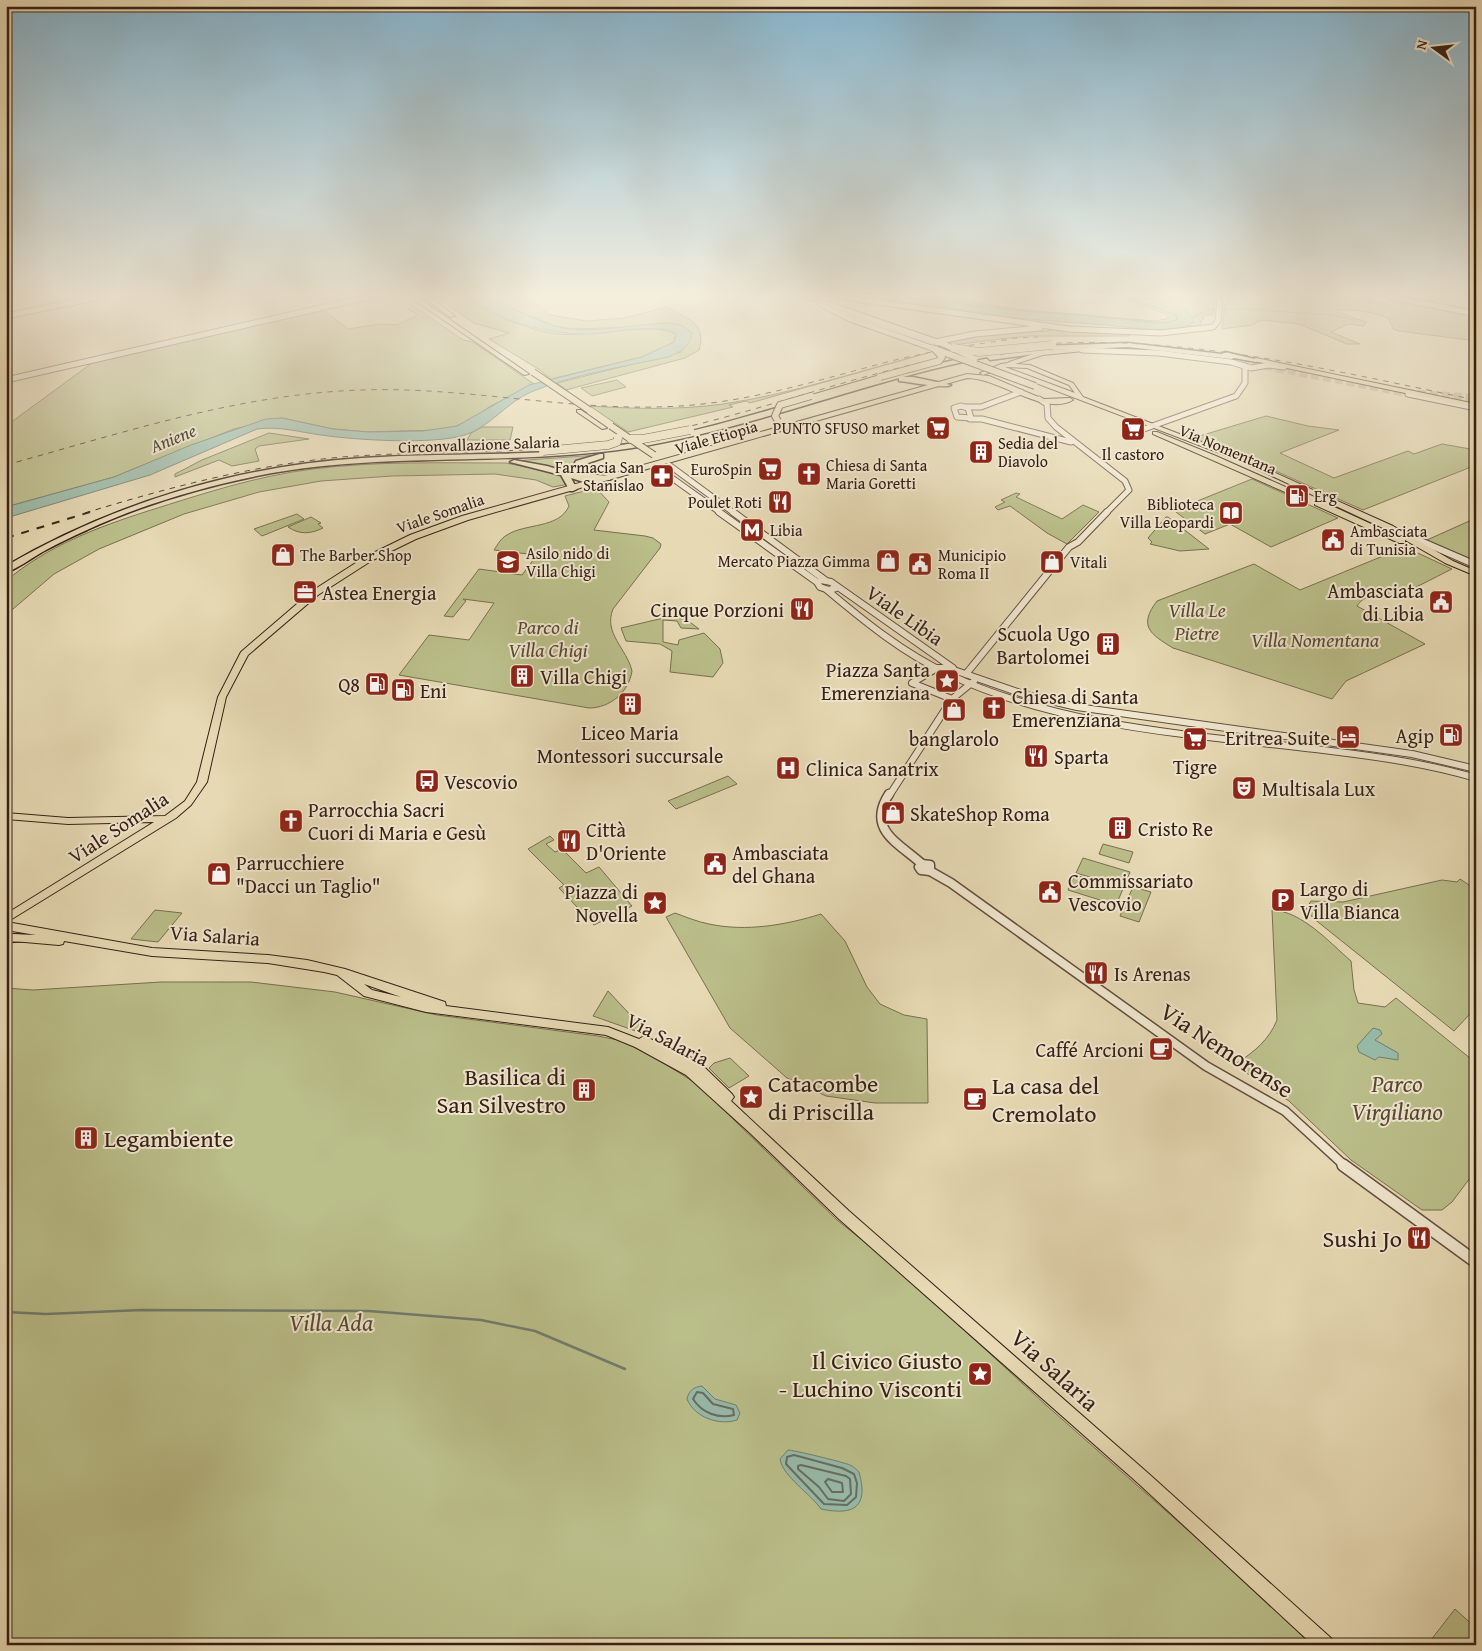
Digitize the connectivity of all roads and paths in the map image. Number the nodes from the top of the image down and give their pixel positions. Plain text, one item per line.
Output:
1 (32, 374) edge
2 (531, 374) edge
3 (532, 374) edge
4 (901, 374) edge
5 (907, 374) edge
6 (913, 374) edge
7 (987, 374) edge
8 (1005, 374) edge
9 (1019, 374) edge
10 (1048, 374) edge
11 (1248, 374) edge
12 (1317, 374) edge
13 (1322, 374) edge
14 (977, 375) junction
15 (898, 376) junction
16 (1246, 376) joint
17 (988, 379) junction
18 (6, 380) edge
19 (882, 380) junction
20 (1062, 380) junction
21 (868, 381) junction
22 (923, 385) junction
23 (934, 385) junction
24 (946, 385) junction
25 (838, 389) junction
26 (1054, 390) junction
27 (1021, 392) junction
28 (826, 396) junction
29 (1081, 398) junction
30 (1070, 400) junction
31 (1043, 401) junction
32 (966, 407) junction
33 (1476, 407) edge
34 (756, 416) junction
35 (970, 419) junction
36 (608, 427) junction
37 (1151, 427) junction
38 (778, 429) junction
39 (1068, 437) junction
40 (618, 438) junction
41 (1055, 438) junction
42 (631, 439) junction
43 (1075, 443) junction
44 (624, 450) junction
45 (466, 457) junction
46 (487, 460) junction
47 (666, 463) junction
48 (656, 466) junction
49 (566, 475) junction
50 (607, 478) junction
51 (593, 483) junction
52 (573, 489) junction
53 (1390, 528) junction
54 (1454, 560) junction
55 (1476, 565) edge
56 (6, 570) edge
57 (1476, 574) edge
58 (6, 575) edge
59 (825, 580) junction
60 (817, 582) junction
61 (836, 588) junction
62 (827, 590) junction
63 (937, 668) junction
64 (955, 670) junction
65 (966, 674) junction
66 (977, 678) junction
67 (971, 684) junction
68 (952, 699) junction
69 (1476, 769) edge
70 (1476, 778) edge
71 (6, 816) edge
72 (167, 819) junction
73 (6, 919) edge
74 (6, 926) edge
75 (6, 937) edge
76 (20, 938) joint
77 (85, 942) junction
78 (1476, 1262) edge
79 (1326, 1645) edge

1 - 18 street
2 - 36 main road
3 - 36 main road, bridge
4 - 19 main road, bridge
5 - 15 highway, Circonvallazione Salaria
6 - 19 highway, Circonvallazione Salaria
7 - 17 main road
8 - 26 main road, Via Nomentana, bridge
9 - 26 main road, Via Nomentana
10 - 20 main road
11 - 16 street
12 - 33 street
13 - 33 main road
14 - 17 main road
14 - 23 main road
14 - 24 main road, Viale Etiopia
15 - 21 highway
15 - 28 highway, Circonvallazione Salaria
16 - 37 street
17 - 27 main road
19 - 21 main road
19 - 22 highway
19 - 44 highway, Circonvallazione Salaria
20 - 26 main road
20 - 29 main road
21 - 25 main road
22 - 23 highway
22 - 38 main road, Viale Etiopia
23 - 24 highway
24 - 47 main road, Viale Etiopia
25 - 28 highway
25 - 38 main road, bridge
26 - 29 main road, Via Nomentana
26 - 30 main road, Via Nomentana
26 - 31 main road
27 - 31 main road
27 - 32 street
28 - 34 highway, Circonvallazione Salaria
29 - 37 main road, Via Nomentana
30 - 31 main road
30 - 37 main road, Via Nomentana
31 - 39 street
32 - 35 street
32 - 35 street
34 - 42 highway, bridge
34 - 45 highway, Circonvallazione Salaria
35 - 41 street
36 - 40 main road
36 - 42 main road, bridge
37 - 53 main road, Via Nomentana
37 - 54 main road, Via Nomentana
38 - 47 main road, Viale Etiopia
39 - 41 street
39 - 43 street
40 - 45 highway, bridge
40 - 48 main road
41 - 43 street
42 - 47 main road, bridge
43 - 65 street
44 - 46 highway, Circonvallazione Salaria
44 - 50 highway
45 - 56 highway, Circonvallazione Salaria
46 - 49 highway
46 - 58 highway, Circonvallazione Salaria
47 - 48 main road
47 - 59 street
48 - 50 main road, Viale Somalia
48 - 51 main road, Viale Somalia
48 - 60 street
49 - 51 highway
49 - 52 highway
50 - 51 main road, Viale Somalia
51 - 52 main road, Viale Somalia
52 - 72 main road, Viale Somalia
53 - 54 street, Via Nomentana
53 - 54 main road, Via Nomentana
54 - 55 street, Via Nomentana
54 - 57 main road, Via Nomentana
59 - 60 street
59 - 61 street, Viale Libia
60 - 62 street, Viale Libia
61 - 62 street
61 - 64 street, Viale Libia
62 - 63 street, Viale Libia
63 - 64 street
63 - 67 street
63 - 68 street
64 - 65 street
65 - 66 street
66 - 67 street
66 - 69 street
67 - 68 street
67 - 70 street
68 - 78 street, Via Nemorense
71 - 72 main road
72 - 73 main road, Viale Somalia
74 - 77 main road, Via Salaria
75 - 76 highway
76 - 77 main road, Via Salaria
77 - 79 main road, Via Salaria

